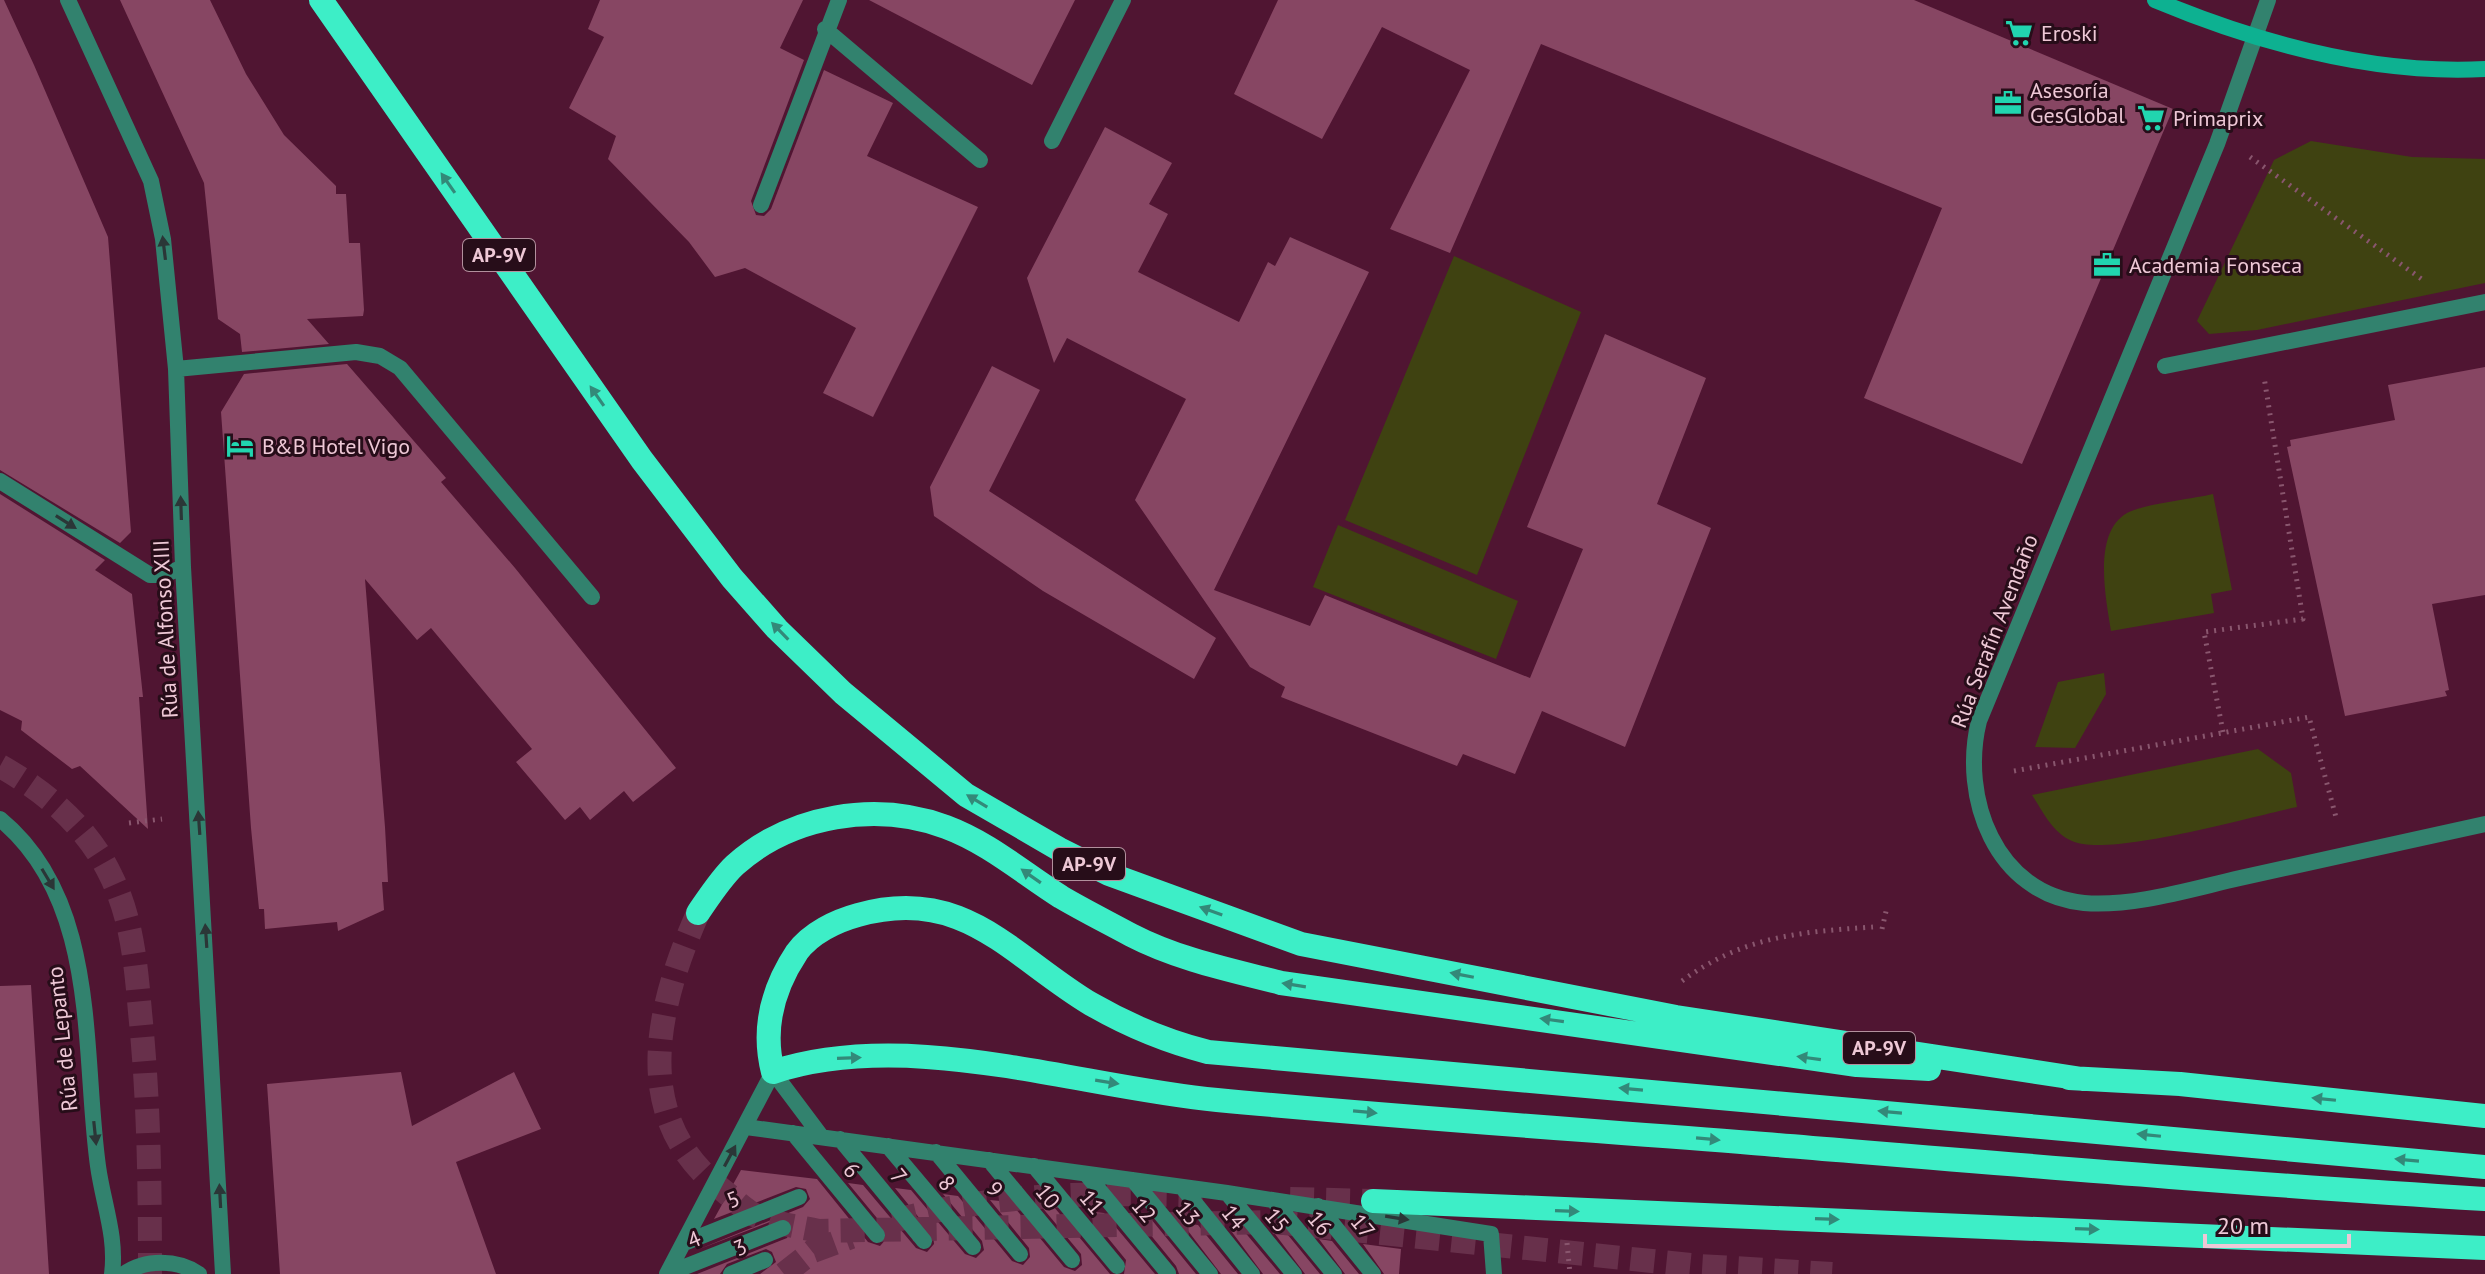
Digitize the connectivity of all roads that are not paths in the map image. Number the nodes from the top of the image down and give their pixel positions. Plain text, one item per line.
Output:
1 (68, 0) edge
2 (321, 0) edge
3 (839, 0) edge
4 (1123, 0) edge
5 (2155, 0) edge
6 (2268, 0) edge
7 (825, 29) junction
8 (2253, 35) junction
9 (2485, 69) edge
10 (1052, 141) dead end
11 (980, 160) dead end
12 (761, 205) dead end
13 (2485, 302) edge
14 (2165, 366) dead end
15 (176, 369) junction
16 (0, 481) edge
17 (183, 567) junction
18 (592, 597) dead end
19 (0, 819) edge
20 (2485, 824) edge
21 (698, 913) tunnel mouth
22 (773, 1072) junction
23 (2082, 1079) junction
24 (2485, 1116) edge
25 (746, 1127) junction
26 (793, 1133) junction
27 (821, 1136) junction
28 (840, 1139) junction
29 (888, 1146) junction
30 (936, 1152) junction
31 (989, 1160) junction
32 (1034, 1166) junction
33 (2485, 1167) edge
34 (1086, 1174) junction
35 (1133, 1180) junction
36 (1182, 1187) junction
37 (1227, 1193) junction
38 (799, 1197) dead end
39 (2485, 1199) edge
40 (1273, 1200) junction
41 (1373, 1201) tunnel mouth
42 (1318, 1206) junction
43 (783, 1228) dead end
44 (877, 1235) dead end
45 (924, 1241) dead end
46 (684, 1243) junction
47 (973, 1247) dead end
48 (2485, 1248) edge
49 (1020, 1254) dead end
50 (765, 1260) dead end
51 (1072, 1260) dead end
52 (1117, 1266) dead end
53 (1168, 1273) edge
54 (112, 1274) edge
55 (124, 1274) edge
56 (199, 1274) edge
57 (223, 1274) edge
58 (667, 1274) edge
59 (731, 1274) edge
60 (1210, 1274) edge
61 (1252, 1274) edge
62 (1294, 1274) edge
63 (1334, 1274) edge
64 (1373, 1274) edge
65 (1494, 1274) edge

15 -> 1 street, Rúa de Alfonso XIII
23 -> 2 highway, AP-9V
3 - 7 street
4 - 10 street
5 - 8 main road
6 - 8 street, Rúa Serafín Avendaño
7 - 11 street
7 - 12 street
8 - 9 main road
8 - 20 street, Rúa Serafín Avendaño
13 - 14 street
17 -> 15 street, Rúa de Alfonso XIII
15 - 18 street
16 -> 17 street
57 -> 17 street, Rúa de Alfonso XIII
19 -> 54 street, Rúa de Lepanto
23 -> 21 highway
22 - 25 street
22 - 27 street
33 -> 22 highway
22 -> 39 highway
24 -> 23 highway
25 - 26 street
46 -> 25 street
26 - 27 street
26 - 44 street, 6
27 - 28 street
28 - 29 street
28 - 45 street, 7
29 - 30 street
29 - 47 street, 8
30 - 31 street
30 - 49 street, 9
31 - 32 street
31 - 51 street, 10
32 - 34 street
32 - 52 street, 11
34 - 35 street
34 - 53 street, 12
35 - 36 street
35 - 60 street, 13
36 - 37 street
36 - 61 street, 14
37 - 40 street
37 - 62 street, 15
38 - 46 street, 5
40 - 42 street
40 - 63 street, 16
41 -> 48 highway
42 - 64 street, 17
42 -> 65 street
43 - 58 street, 4
46 - 58 street
50 - 59 street, 3
55 - 56 street

